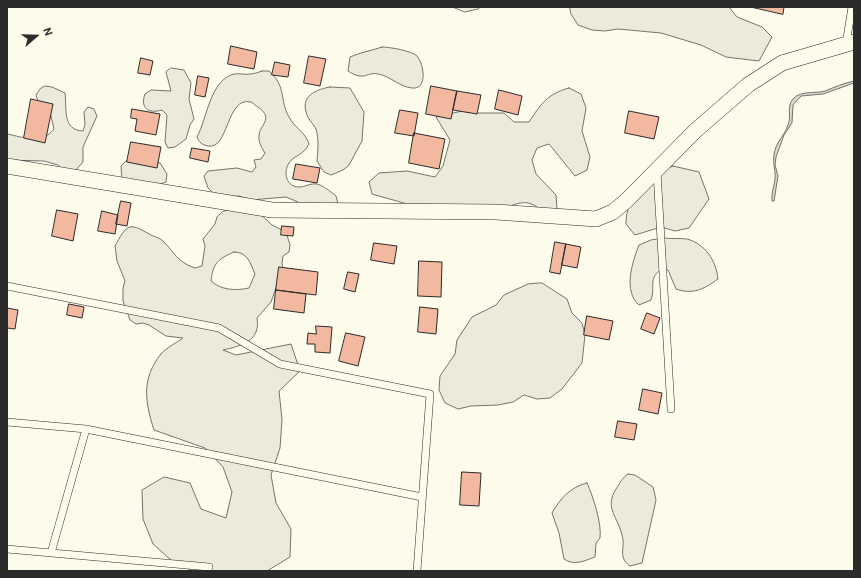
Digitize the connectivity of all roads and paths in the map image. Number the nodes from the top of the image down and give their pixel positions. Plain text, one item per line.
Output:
1 (852, 7) edge
2 (850, 43) edge
3 (7, 166) edge
4 (657, 169) junction
5 (7, 286) edge
6 (671, 408) dead end
7 (7, 422) edge
8 (86, 429) junction
9 (422, 497) junction
10 (7, 549) edge
11 (51, 553) junction
12 (209, 567) dead end
13 (418, 571) edge

1 - 2 lane
2 - 4 street
3 - 4 street
4 - 6 lane
5 - 9 lane
7 - 8 lane
8 - 9 lane
8 - 11 lane
9 - 13 lane
10 - 11 lane
11 - 12 lane

